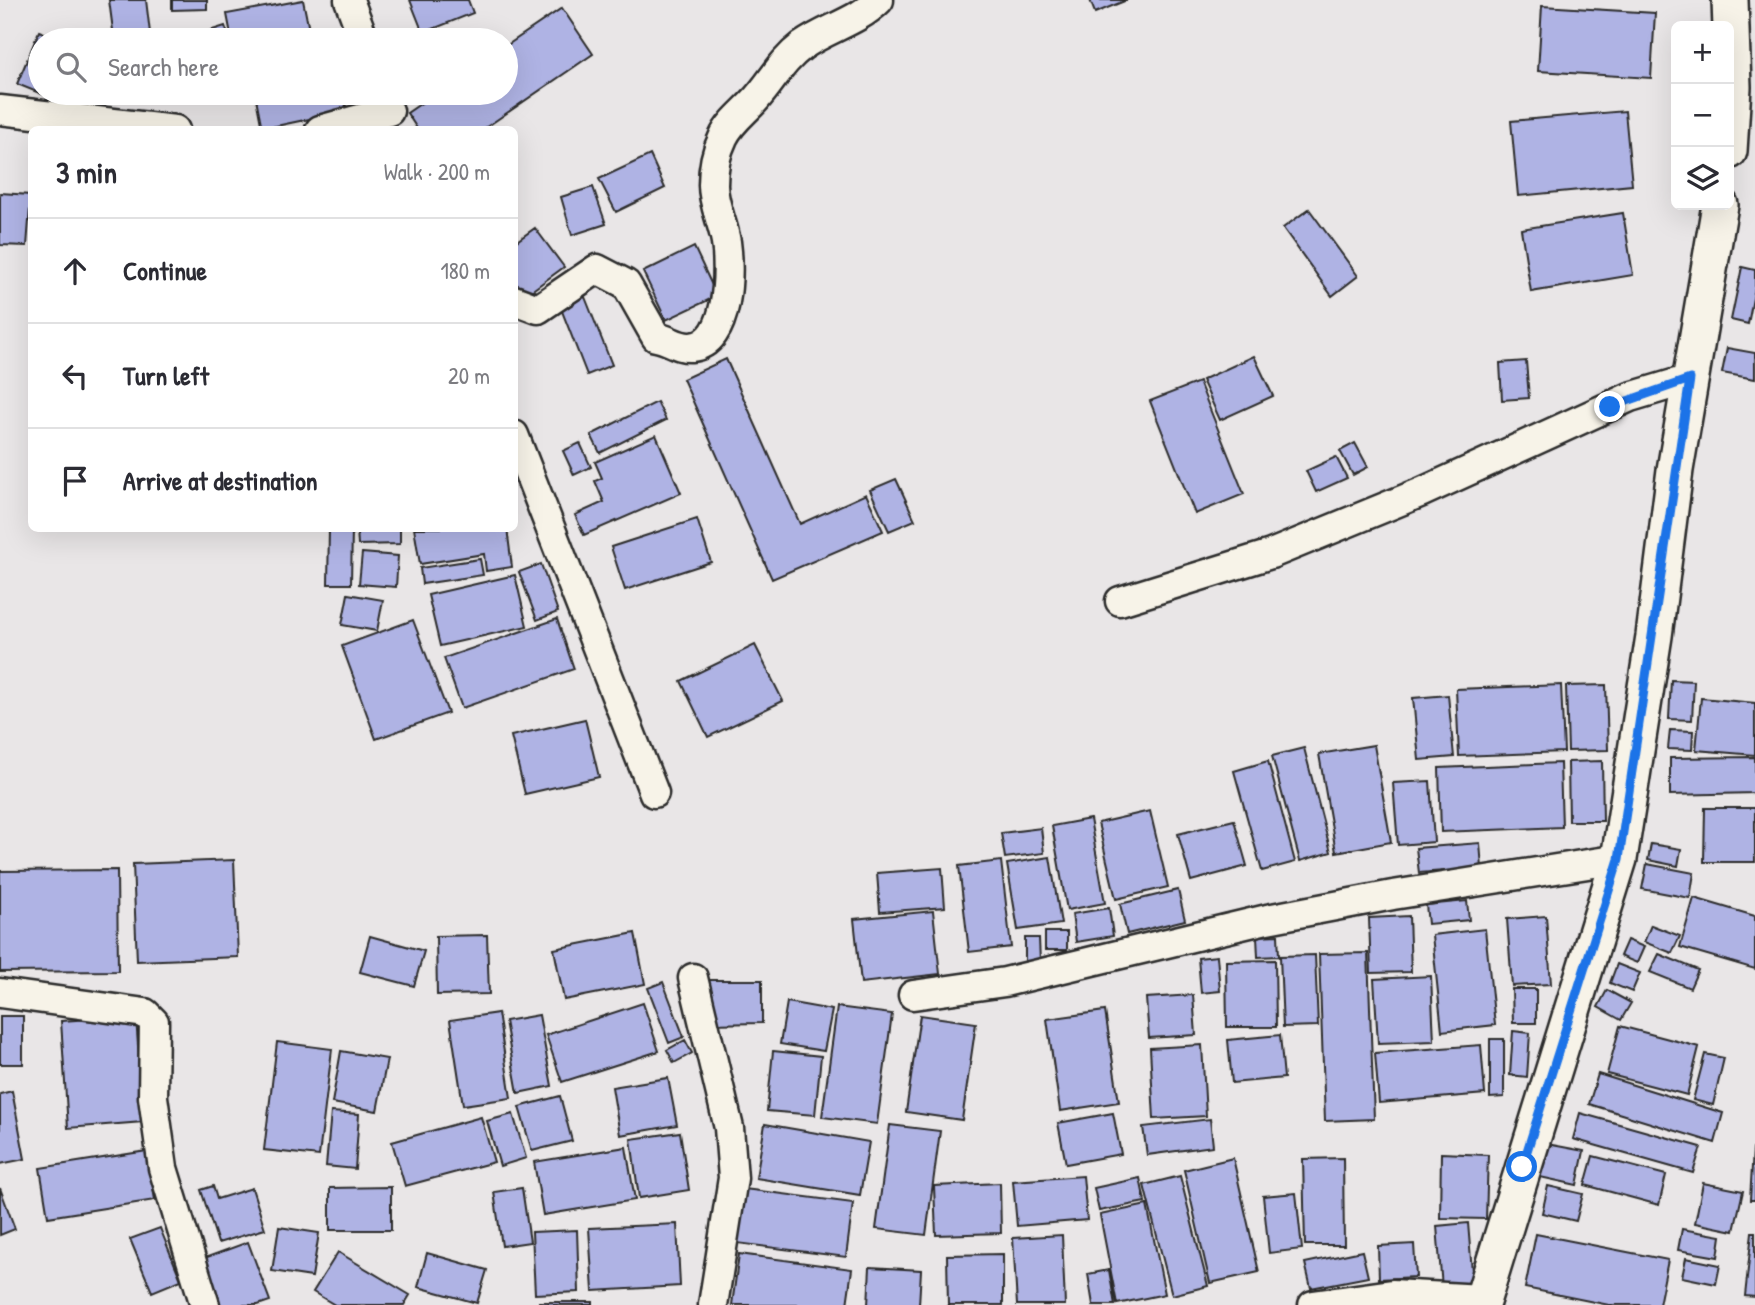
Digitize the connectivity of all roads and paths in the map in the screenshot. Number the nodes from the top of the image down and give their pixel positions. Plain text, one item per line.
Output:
1 (349, 0) edge
2 (879, 0) edge
3 (1730, 0) edge
4 (360, 28) edge
5 (0, 110) edge
6 (389, 111) edge
7 (140, 126) edge
8 (335, 126) edge
9 (1729, 147) edge
10 (1719, 210) edge
11 (518, 302) edge
12 (1690, 379) junction
13 (518, 445) edge
14 (1120, 601) dead end
15 (654, 793) dead end
16 (1619, 859) junction
17 (693, 978) dead end
18 (0, 993) edge
19 (913, 995) dead end
20 (1481, 1302) edge
21 (205, 1305) edge
22 (713, 1305) edge
23 (1313, 1305) edge

1 - 4 street
2 - 11 street
3 - 9 street
5 - 7 street
6 - 8 street
10 - 12 street
12 - 14 street
12 - 16 street
13 - 15 street
16 - 19 street
16 - 20 street
17 - 22 street
18 - 21 street
20 - 23 street

